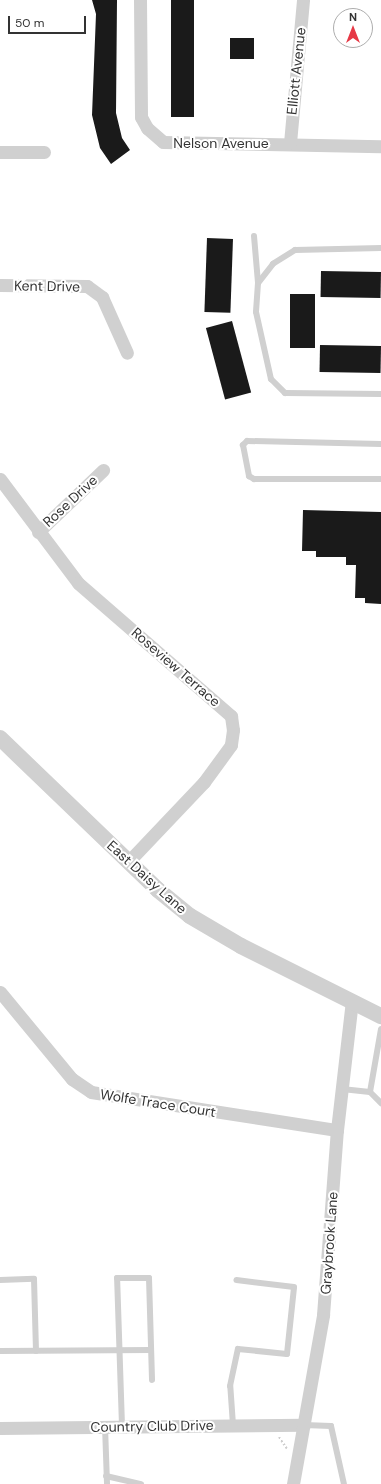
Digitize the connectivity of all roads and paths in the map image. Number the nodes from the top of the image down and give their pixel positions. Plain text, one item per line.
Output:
1 (140, 0) edge
2 (303, 0) edge
3 (290, 143) junction
4 (381, 146) edge
5 (0, 152) edge
6 (44, 152) dead end
7 (254, 236) dead end
8 (381, 248) edge
9 (258, 283) junction
10 (0, 285) edge
11 (127, 353) dead end
12 (381, 394) edge
13 (381, 444) edge
14 (103, 470) dead end
15 (0, 479) edge
16 (381, 479) edge
17 (38, 532) junction
18 (0, 738) edge
19 (128, 862) junction
20 (0, 992) edge
21 (352, 1001) junction
22 (381, 1016) edge
23 (381, 1029) edge
24 (379, 1051) edge
25 (342, 1089) junction
26 (370, 1092) junction
27 (381, 1103) edge
28 (336, 1130) junction
29 (0, 1280) edge
30 (236, 1280) dead end
31 (120, 1350) junction
32 (151, 1350) junction
33 (0, 1351) edge
34 (36, 1351) junction
35 (152, 1380) dead end
36 (304, 1424) junction
37 (233, 1425) junction
38 (105, 1426) junction
39 (122, 1426) junction
40 (0, 1428) edge
41 (277, 1436) dead end
42 (287, 1454) dead end
43 (106, 1476) junction
44 (106, 1484) edge
45 (141, 1484) edge
46 (293, 1484) edge
47 (344, 1484) edge

1 - 3 street, Nelson Avenue
2 - 3 street, Elliott Avenue
3 - 4 street, Nelson Avenue
5 - 6 street
7 - 9 lane
8 - 9 lane
9 - 12 lane
10 - 11 street, Kent Drive
13 - 16 lane
14 - 17 street, Rose Drive
15 - 17 street, Roseview Terrace
17 - 19 street, Roseview Terrace
18 - 19 street, East Daisy Lane
19 - 21 street, East Daisy Lane
20 - 28 street, Wolfe Trace Court
21 - 22 street, East Daisy Lane
21 - 25 street, Graybrook Lane
23 - 24 lane
24 - 26 lane
25 - 26 lane
25 - 28 street, Graybrook Lane
26 - 27 lane
28 - 36 street, Graybrook Lane
29 - 34 lane
30 - 37 lane
31 - 32 lane
31 - 32 lane
31 - 34 lane
31 - 39 lane
32 - 35 lane
33 - 34 lane
36 - 37 street, Country Club Drive
36 - 46 street, Graybrook Lane
36 - 47 lane
37 - 39 street, Country Club Drive
38 - 39 street, Country Club Drive
38 - 40 street, Country Club Drive
38 - 43 lane
41 - 42 path
43 - 44 lane
43 - 45 lane

